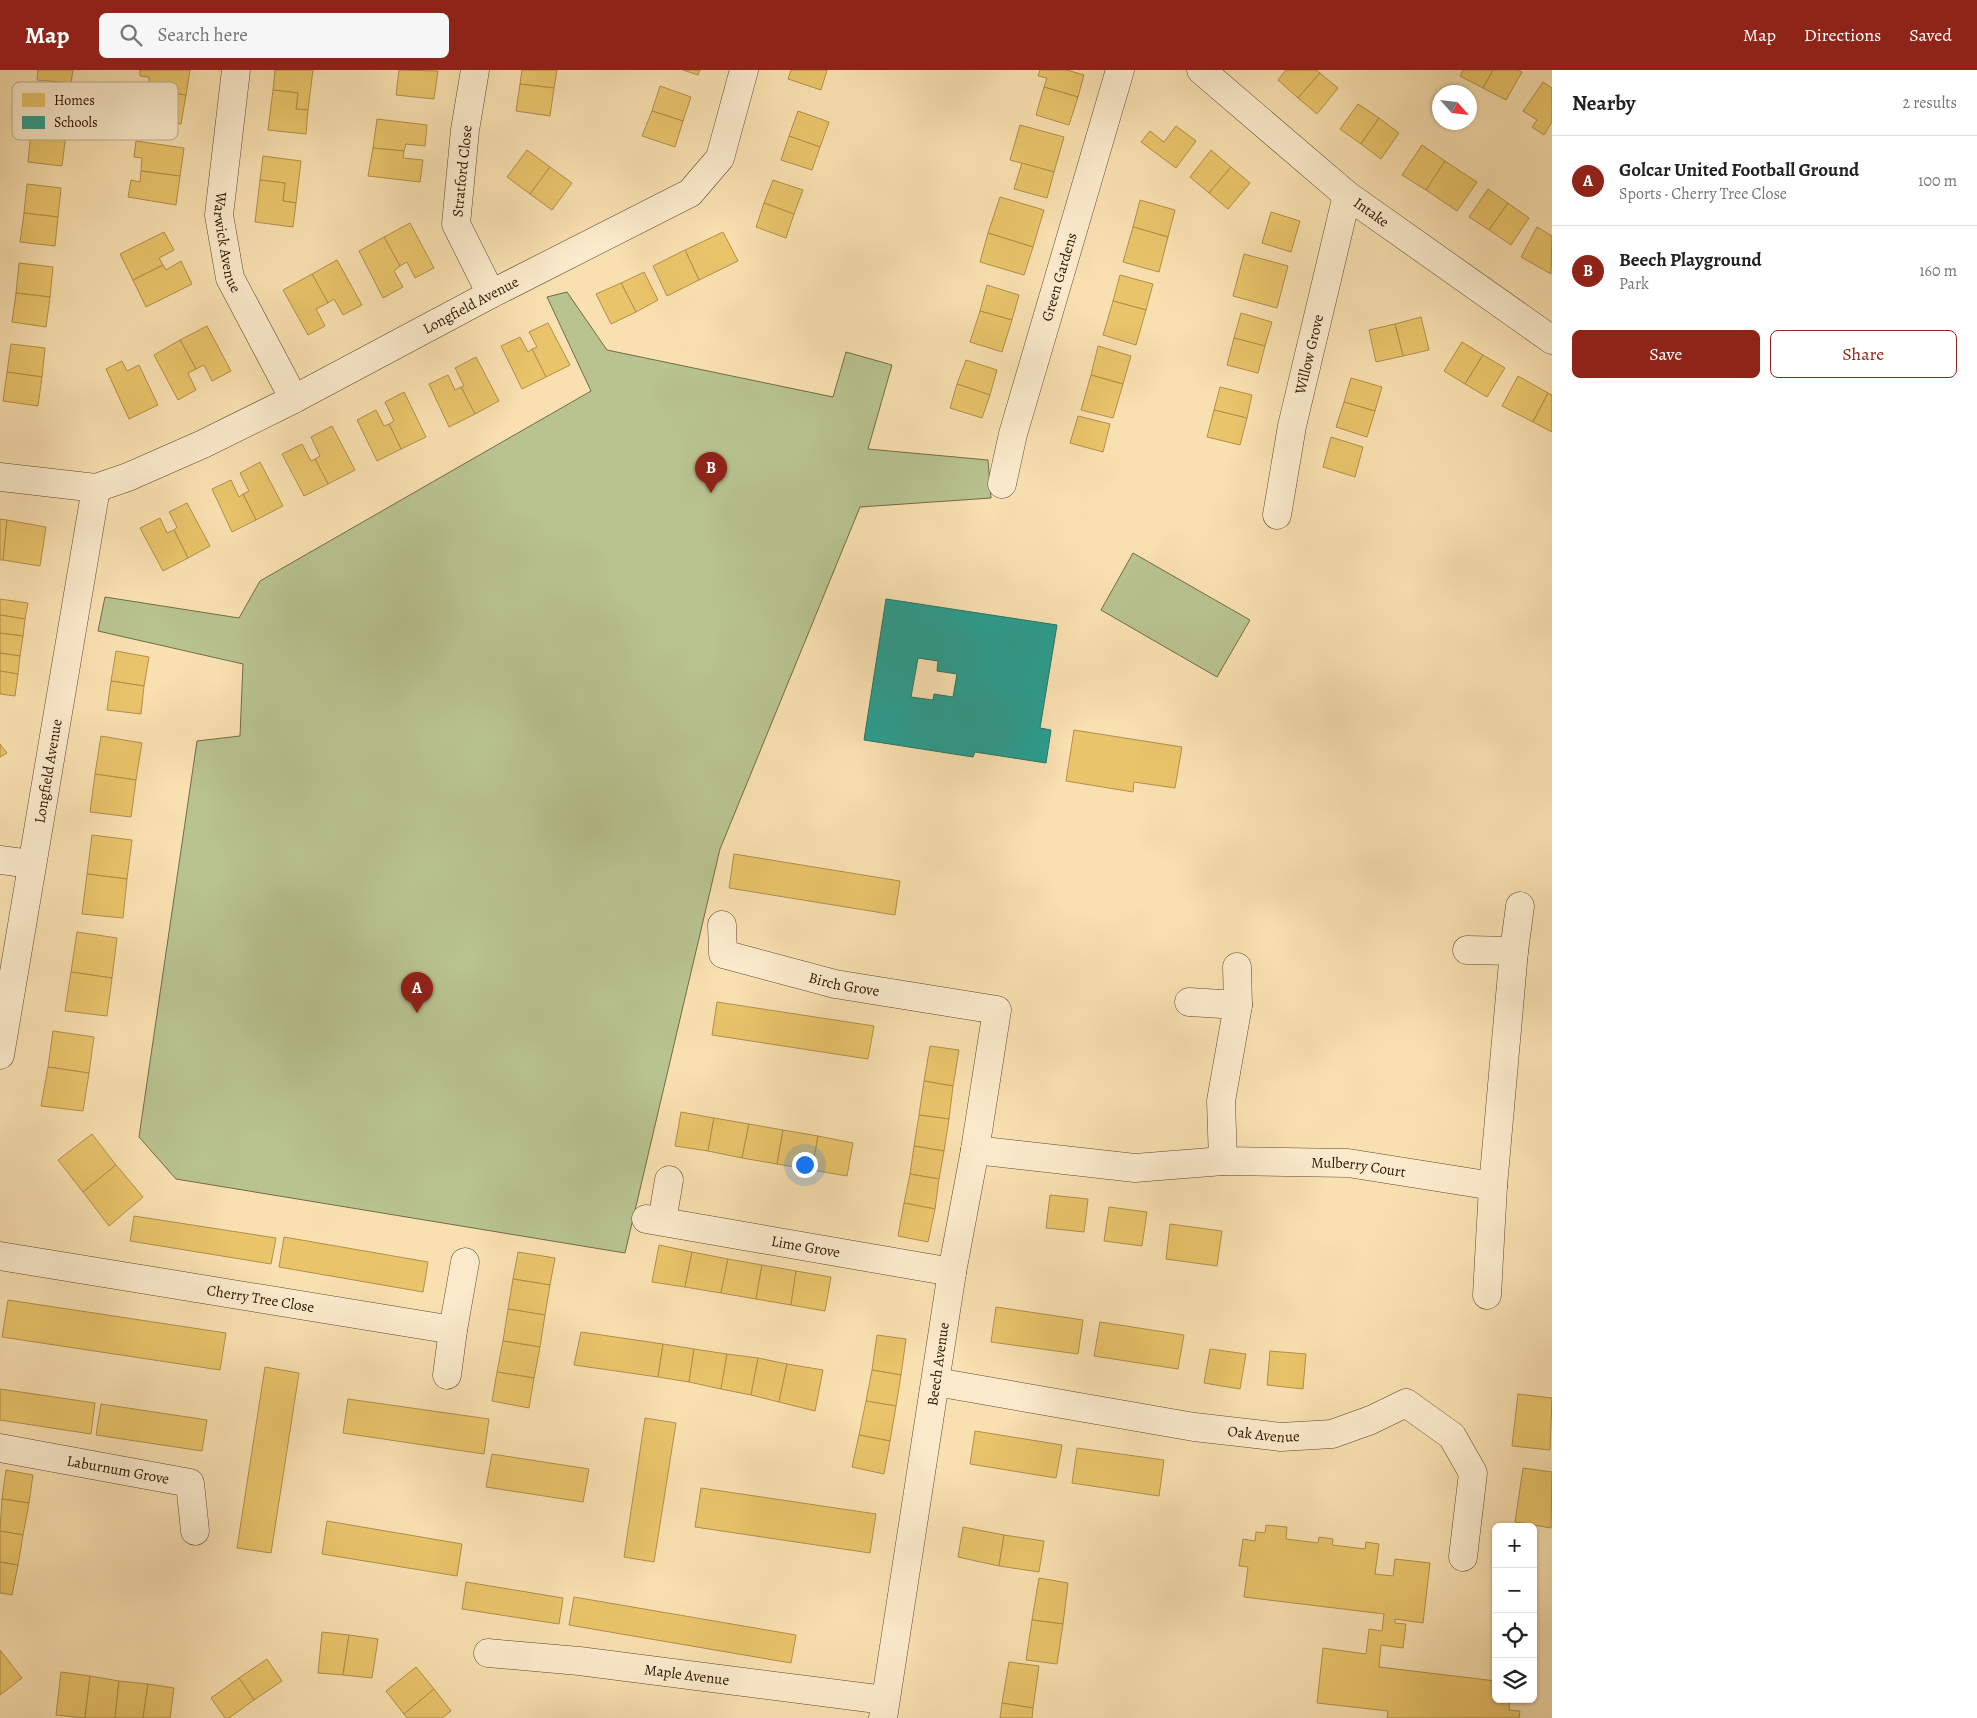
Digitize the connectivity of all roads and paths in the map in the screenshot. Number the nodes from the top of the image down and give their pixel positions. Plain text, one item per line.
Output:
1 (236, 70) edge
2 (475, 70) edge
3 (744, 70) edge
4 (1120, 70) edge
5 (1202, 70) edge
6 (1347, 195) junction
7 (491, 294) junction
8 (1552, 340) edge
9 (294, 399) junction
10 (0, 477) edge
11 (1002, 484) dead end
12 (96, 488) junction
13 (1277, 515) dead end
14 (0, 860) edge
15 (31, 864) junction
16 (1520, 906) dead end
17 (722, 925) dead end
18 (1467, 950) dead end
19 (1514, 951) junction
20 (1237, 967) dead end
21 (1189, 1002) dead end
22 (1238, 1005) junction
23 (997, 1010) joint
24 (0, 1054) edge
25 (975, 1150) junction
26 (1224, 1161) junction
27 (669, 1180) dead end
28 (1493, 1186) junction
29 (0, 1256) edge
30 (465, 1262) dead end
31 (952, 1272) junction
32 (1487, 1295) dead end
33 (453, 1330) junction
34 (447, 1375) dead end
35 (936, 1382) junction
36 (0, 1448) edge
37 (195, 1531) dead end
38 (1462, 1557) dead end
39 (488, 1653) dead end
40 (884, 1709) edge

1 - 9 street, Warwick Avenue
2 - 7 street, Stratford Close
3 - 7 street, Longfield Avenue
4 - 11 street, Green Gardens
5 - 6 street, Intake
6 - 8 street, Intake
6 - 13 street, Willow Grove
7 - 9 street, Longfield Avenue
9 - 12 street, Longfield Avenue
10 - 12 street
12 - 15 street, Longfield Avenue
14 - 15 street
15 - 24 street, Longfield Avenue
16 - 19 street
17 - 23 street, Birch Grove
18 - 19 street
19 - 28 street
20 - 22 street
21 - 22 street
22 - 26 street
23 - 25 street, Beech Avenue
25 - 26 street, Mulberry Court
25 - 31 street, Beech Avenue
26 - 28 street, Mulberry Court
27 - 31 street, Lime Grove
28 - 32 street
29 - 33 street, Cherry Tree Close
30 - 33 street
31 - 35 street, Beech Avenue
33 - 34 street
35 - 38 street, Oak Avenue
35 - 40 street, Beech Avenue
36 - 37 street, Laburnum Grove
39 - 40 street, Maple Avenue

